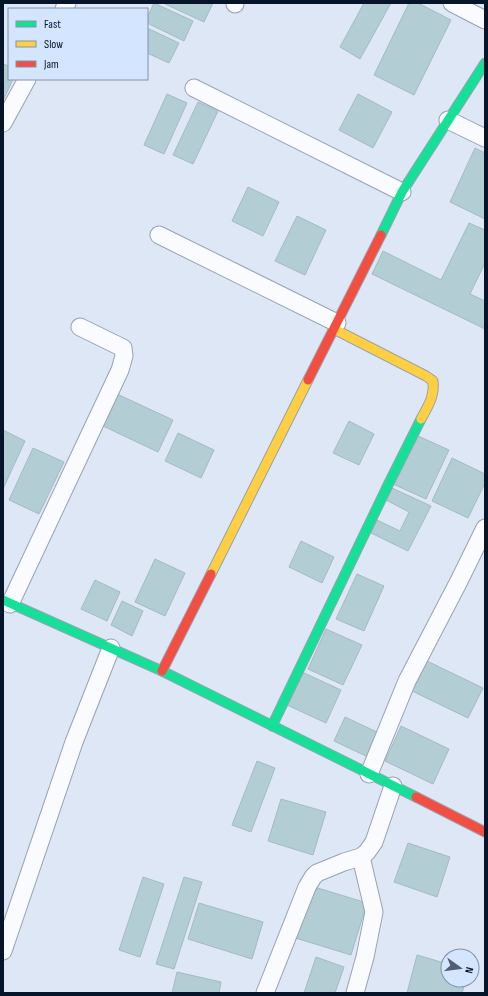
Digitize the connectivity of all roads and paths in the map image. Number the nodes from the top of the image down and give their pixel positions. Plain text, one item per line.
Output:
1 (452, 3) edge
2 (485, 20) edge
3 (485, 63) edge
4 (26, 80) edge
5 (194, 88) dead end
6 (448, 120) junction
7 (3, 123) edge
8 (485, 138) edge
9 (402, 192) junction
10 (159, 235) dead end
11 (335, 326) junction
12 (80, 327) dead end
13 (485, 528) edge
14 (7, 602) edge
15 (111, 648) junction
16 (162, 671) junction
17 (272, 726) junction
18 (369, 774) junction
19 (393, 786) junction
20 (485, 832) edge
21 (361, 857) junction
22 (3, 951) edge
23 (265, 993) edge
24 (355, 993) edge

1 - 2 street
3 - 6 street
4 - 7 street
5 - 9 street
6 - 8 street
6 - 9 street
9 - 11 street
10 - 11 street
11 - 16 street
11 - 17 street
12 - 14 street
13 - 18 street
14 - 15 street
15 - 16 street
15 - 22 street
16 - 17 street
17 - 18 street
18 - 19 street
19 - 20 street
19 - 21 street
21 - 23 street
21 - 24 street

